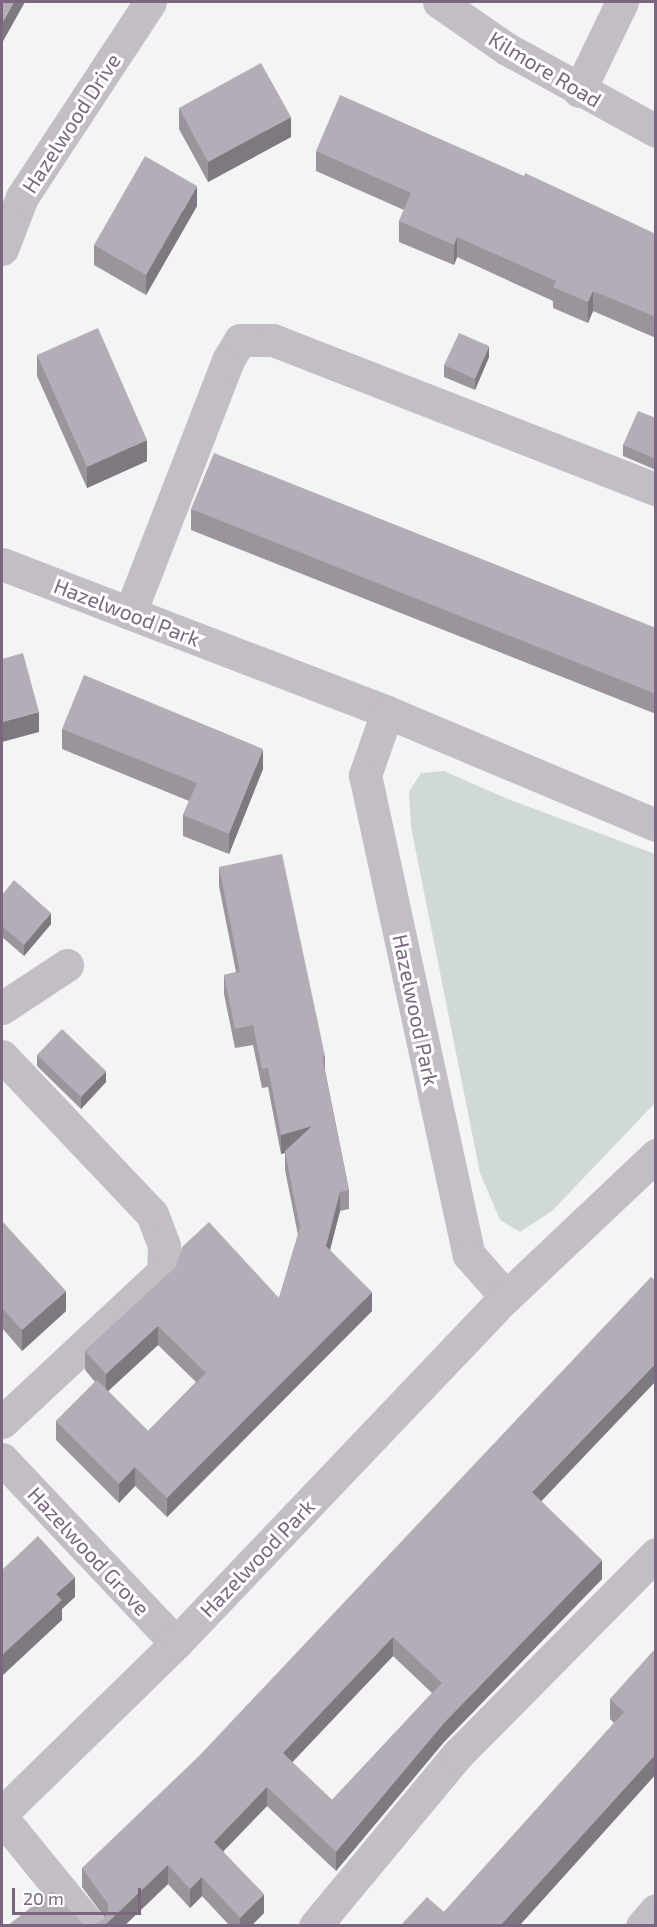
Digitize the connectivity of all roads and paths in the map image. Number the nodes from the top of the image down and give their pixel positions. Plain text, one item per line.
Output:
1 (150, 2) edge
2 (439, 2) edge
3 (621, 2) edge
4 (579, 91) junction
5 (656, 131) edge
6 (2, 243) edge
7 (656, 489) edge
8 (2, 564) edge
9 (130, 613) junction
10 (387, 712) junction
11 (656, 825) edge
12 (67, 964) dead end
13 (2, 1008) edge
14 (2, 1056) edge
15 (656, 1155) edge
16 (506, 1297) junction
17 (2, 1422) edge
18 (2, 1459) edge
19 (656, 1554) edge
20 (176, 1643) junction
21 (2, 1813) edge
22 (2, 1818) edge
23 (656, 1910) edge
24 (90, 1926) edge
25 (315, 1926) edge
26 (642, 1926) edge

1 - 6 street, Hazelwood Drive
2 - 4 street, Kilmore Road
3 - 4 street
4 - 5 street, Kilmore Road
7 - 9 street
8 - 9 street, Hazelwood Park
9 - 10 street, Hazelwood Park
10 - 11 street, Hazelwood Park
10 - 16 street, Hazelwood Park
12 - 13 street
14 - 17 street
15 - 16 street, Hazelwood Park
16 - 20 street, Hazelwood Park
18 - 20 street, Hazelwood Grove
19 - 25 street
20 - 21 street, Hazelwood Park
22 - 24 street
23 - 26 street

